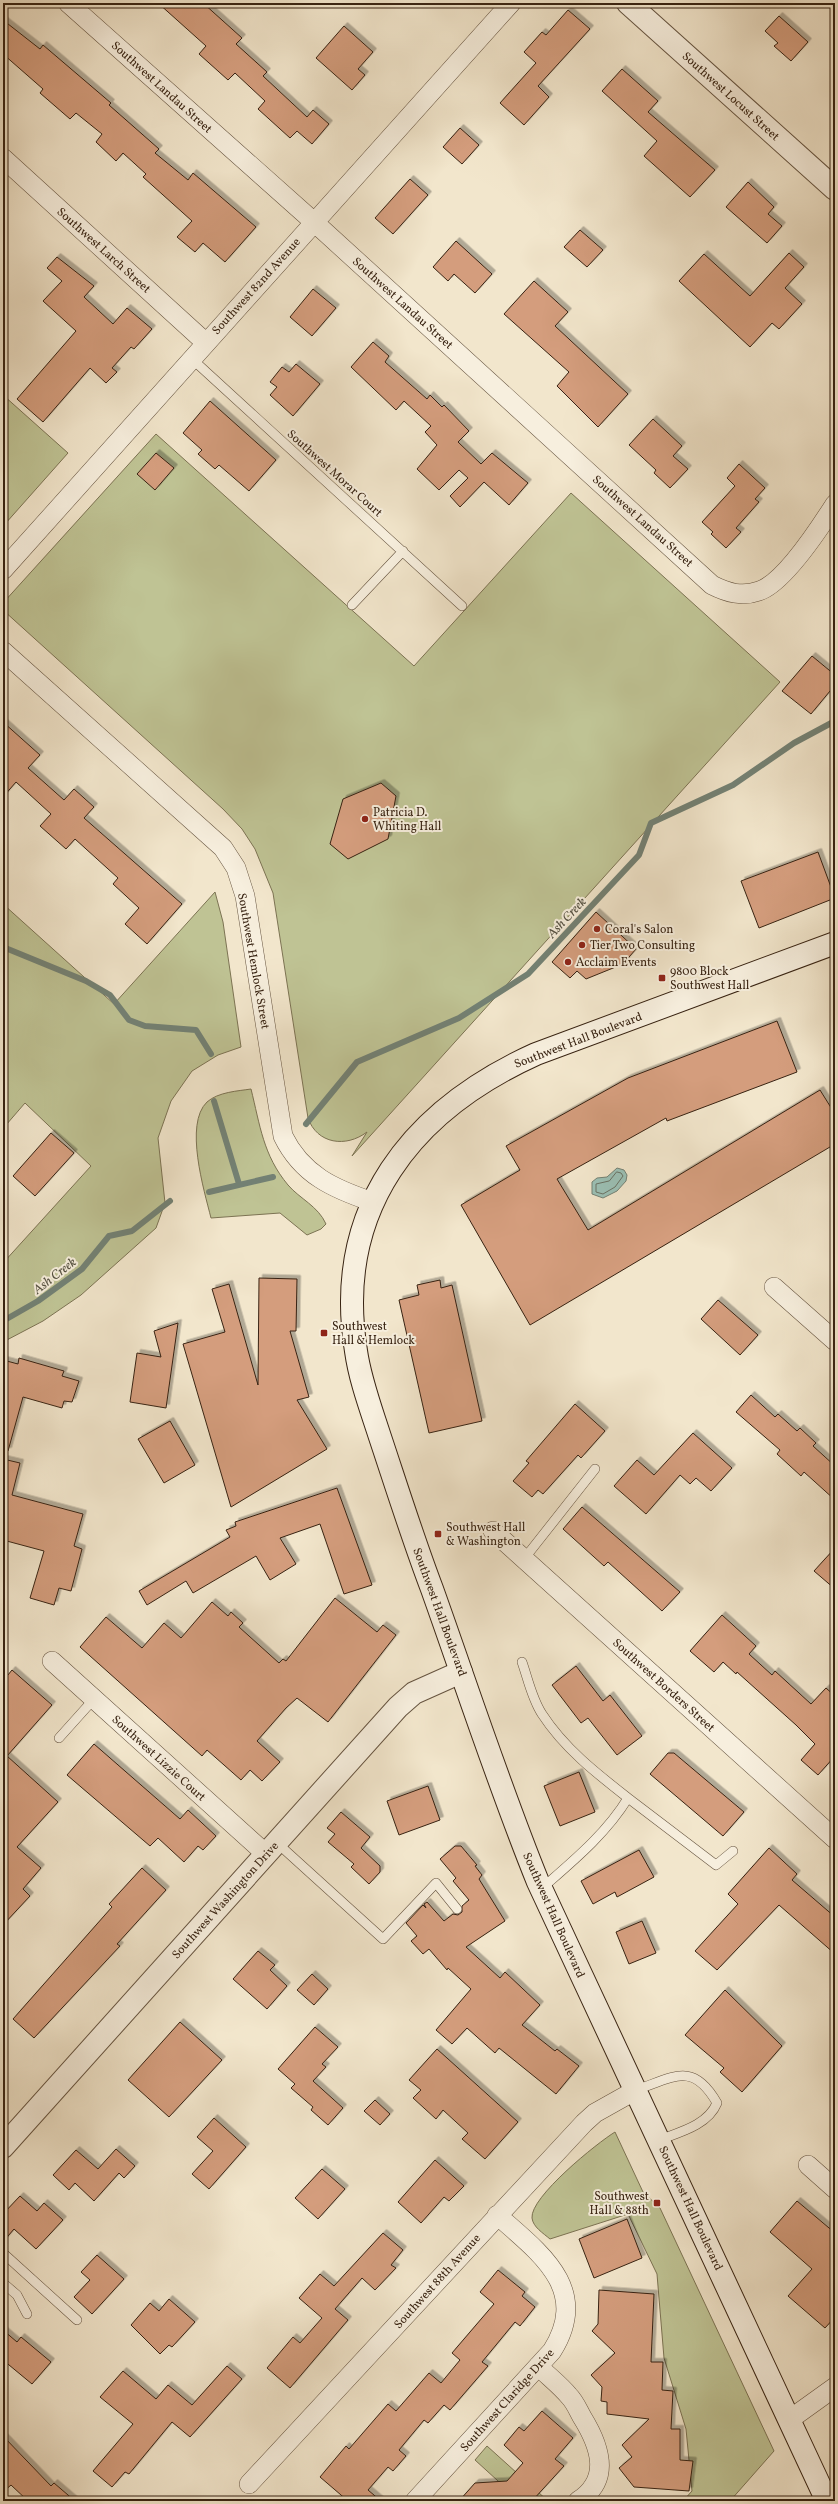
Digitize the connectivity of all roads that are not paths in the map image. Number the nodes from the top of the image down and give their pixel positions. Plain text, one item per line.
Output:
1 (68, 3) edge
2 (510, 3) edge
3 (628, 3) edge
4 (3, 158) edge
5 (835, 189) edge
6 (314, 222) junction
7 (205, 342) junction
8 (191, 358) junction
9 (835, 504) edge
10 (402, 551) junction
11 (3, 570) edge
12 (352, 605) dead end
13 (462, 606) dead end
14 (3, 651) edge
15 (835, 943) edge
16 (373, 1202) junction
17 (774, 1287) dead end
18 (835, 1341) edge
19 (595, 1469) dead end
20 (493, 1531) dead end
21 (524, 1559) junction
22 (52, 1661) dead end
23 (522, 1662) dead end
24 (461, 1672) junction
25 (94, 1699) junction
26 (59, 1738) dead end
27 (628, 1798) junction
28 (835, 1839) edge
29 (271, 1848) junction
30 (732, 1852) dead end
31 (541, 1889) junction
32 (457, 1909) dead end
33 (636, 2090) junction
34 (659, 2140) junction
35 (3, 2147) edge
36 (808, 2165) dead end
37 (835, 2189) edge
38 (497, 2215) junction
39 (3, 2253) edge
40 (3, 2283) edge
41 (27, 2314) dead end
42 (77, 2320) dead end
43 (538, 2366) junction
44 (835, 2388) edge
45 (789, 2420) junction
46 (249, 2484) dead end
47 (415, 2501) edge
48 (578, 2501) edge
49 (827, 2501) edge

1 - 6 street, Southwest Landau Street
2 - 6 street, Southwest 82nd Avenue
3 - 5 main road, Southwest Locust Street
4 - 7 street, Southwest Larch Street
6 - 7 street, Southwest 82nd Avenue
6 - 9 street, Southwest Landau Street
7 - 8 street, Southwest 82nd Avenue
8 - 10 lane, Southwest Morar Court
8 - 11 street, Southwest 82nd Avenue
10 - 12 lane
10 - 13 lane, Southwest Morar Court
14 - 16 street, Southwest Hemlock Street
15 - 16 main road, Southwest Hall Boulevard
16 - 24 main road, Southwest Hall Boulevard
17 - 18 street
19 - 21 lane
20 - 21 street, Southwest Borders Street
21 - 28 street, Southwest Borders Street
22 - 25 street, Southwest Lizzie Court
23 - 27 lane
24 - 29 main road, Southwest Washington Drive
24 - 31 main road, Southwest Hall Boulevard
25 - 26 lane
25 - 29 street, Southwest Lizzie Court
27 - 30 lane
27 - 31 lane
29 - 32 lane
29 - 35 main road, Southwest Washington Drive
31 - 33 main road, Southwest Hall Boulevard
33 - 34 main road, Southwest Hall Boulevard
33 - 34 lane
33 - 38 street, Southwest 88th Avenue
34 - 45 main road, Southwest Hall Boulevard
36 - 37 street
38 - 43 street, Southwest Claridge Drive
38 - 46 street, Southwest 88th Avenue
39 - 42 lane
40 - 41 lane
43 - 47 street, Southwest Claridge Drive
43 - 48 street
44 - 45 street
45 - 49 main road, Southwest Hall Boulevard

